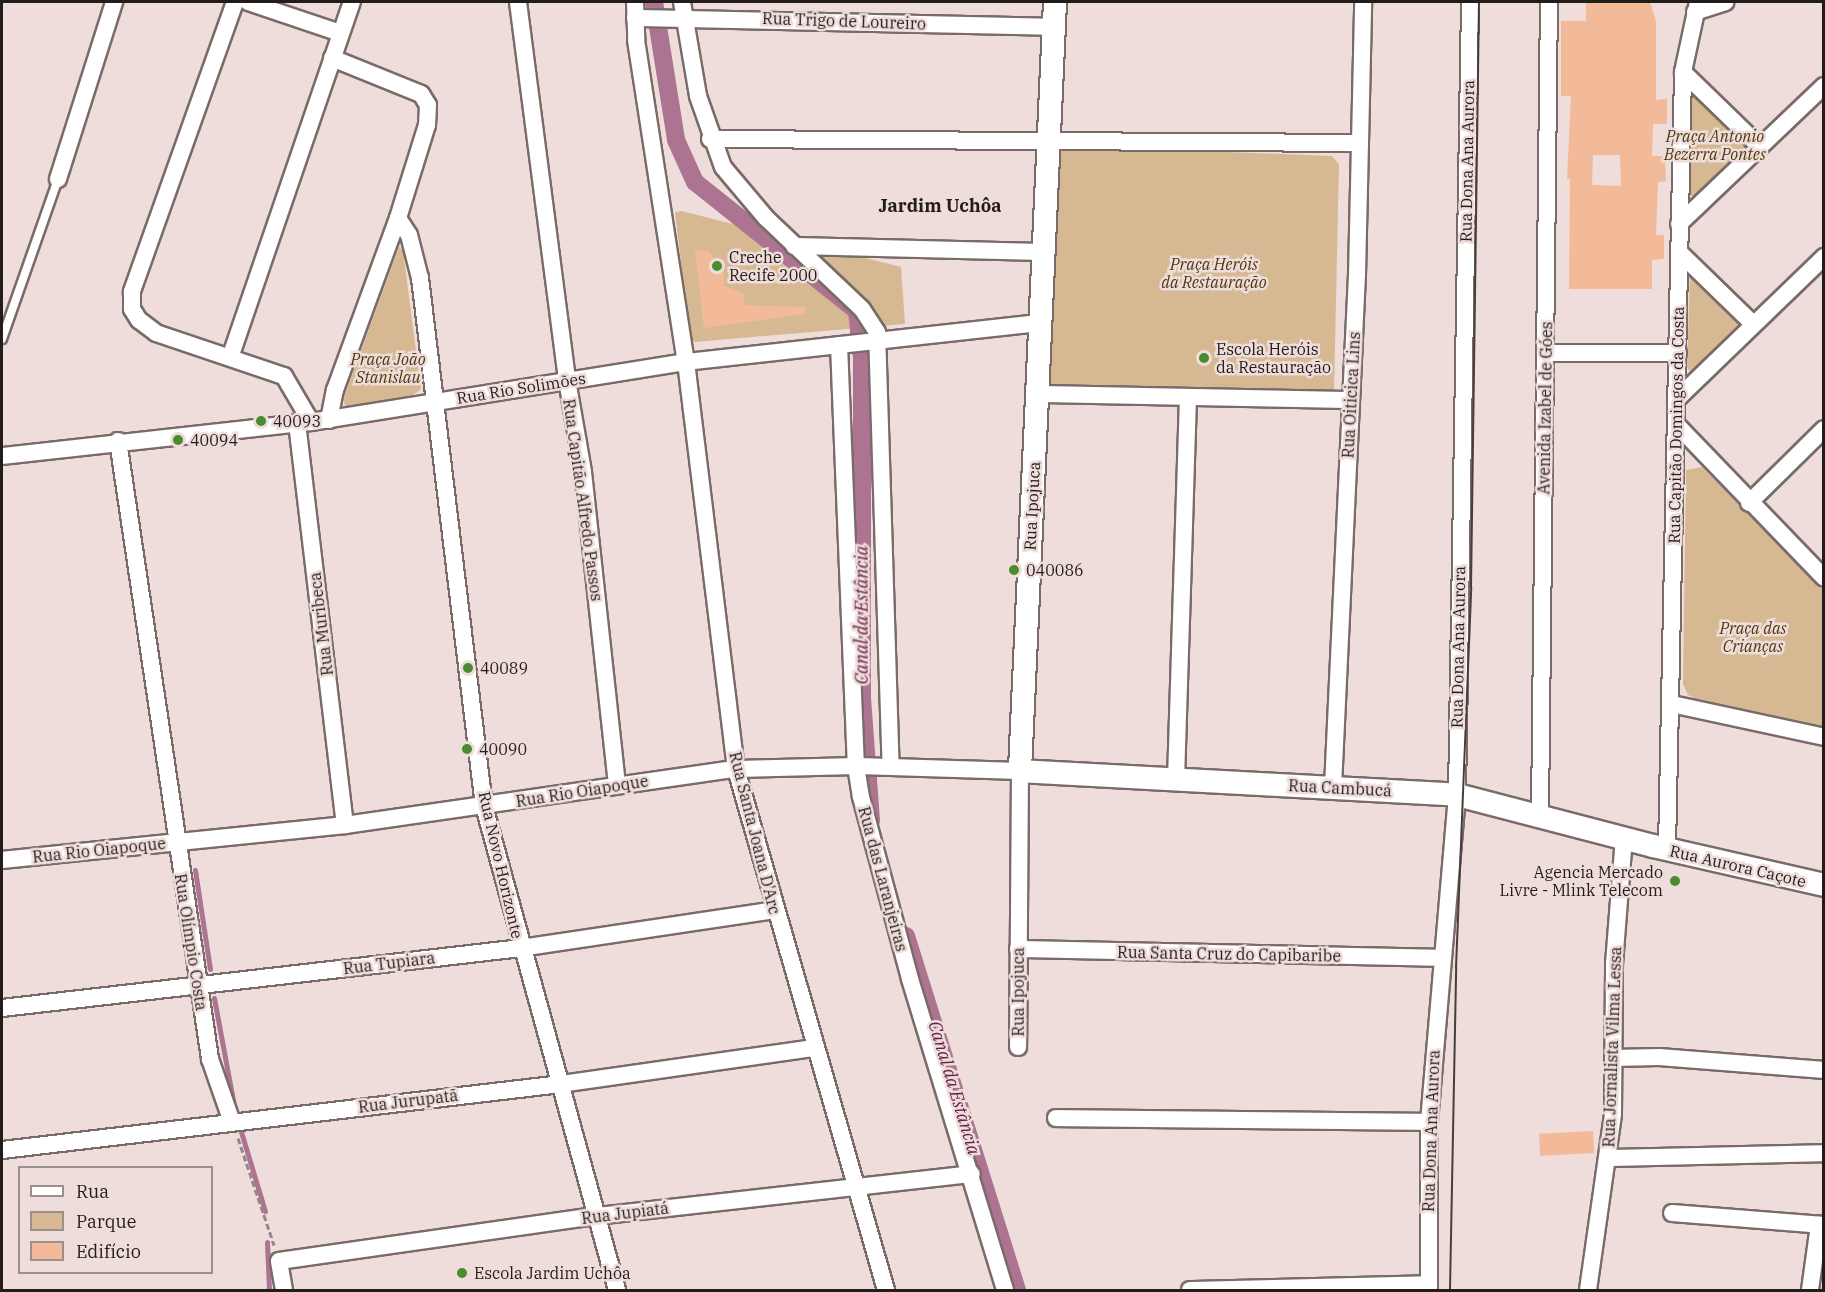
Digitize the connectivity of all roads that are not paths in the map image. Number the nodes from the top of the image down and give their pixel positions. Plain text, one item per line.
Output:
1 (114, 2) edge
2 (234, 2) edge
3 (248, 2) edge
4 (352, 2) edge
5 (518, 2) edge
6 (1055, 2) edge
7 (1350, 2) edge
8 (1363, 2) edge
9 (1470, 2) edge
10 (1549, 2) edge
11 (1725, 2) edge
12 (1697, 7) edge
13 (636, 12) edge
14 (682, 12) edge
15 (1054, 27) junction
16 (340, 33) junction
17 (332, 58) junction
18 (1683, 72) junction
19 (1824, 86) edge
20 (710, 139) junction
21 (1049, 139) junction
22 (1360, 143) junction
23 (1760, 147) junction
24 (58, 179) joint
25 (398, 218) junction
26 (1679, 224) junction
27 (794, 246) junction
28 (1044, 252) junction
29 (1679, 252) junction
30 (1824, 257) edge
31 (1040, 323) junction
32 (1753, 324) junction
33 (2, 339) edge
34 (875, 343) junction
35 (843, 345) junction
36 (1546, 353) junction
37 (1678, 353) junction
38 (231, 355) junction
39 (686, 362) junction
40 (567, 380) junction
41 (1038, 394) junction
42 (1679, 397) junction
43 (1188, 400) junction
44 (1351, 400) junction
45 (434, 401) junction
46 (329, 420) junction
47 (304, 423) junction
48 (1677, 425) junction
49 (1824, 429) edge
50 (118, 441) junction
51 (2, 456) edge
52 (1749, 503) junction
53 (1824, 578) edge
54 (1672, 704) junction
55 (1824, 736) edge
56 (857, 766) junction
57 (888, 767) junction
58 (736, 769) junction
59 (1020, 771) junction
60 (1176, 778) junction
61 (617, 784) junction
62 (1333, 787) junction
63 (1457, 795) junction
64 (484, 806) junction
65 (1540, 815) junction
66 (345, 825) junction
67 (1624, 838) junction
68 (175, 842) junction
69 (1660, 848) junction
70 (2, 860) edge
71 (1824, 885) edge
72 (775, 910) junction
73 (521, 948) junction
74 (1018, 949) junction
75 (1440, 958) junction
76 (199, 985) junction
77 (2, 1008) edge
78 (1018, 1047) dead end
79 (813, 1048) junction
80 (1613, 1058) junction
81 (1824, 1070) edge
82 (561, 1084) junction
83 (1056, 1118) dead end
84 (232, 1122) junction
85 (1428, 1122) junction
86 (2, 1150) edge
87 (1824, 1153) edge
88 (1608, 1158) junction
89 (972, 1174) junction
90 (856, 1187) junction
91 (1672, 1213) dead end
92 (597, 1216) junction
93 (1821, 1225) edge
94 (1429, 1287) edge
95 (284, 1290) edge
96 (617, 1290) edge
97 (886, 1290) edge
98 (1005, 1290) edge
99 (1190, 1290) edge
100 (1588, 1290) edge
101 (1810, 1290) edge

1 - 24 street
2 - 38 street
3 - 16 street
4 - 16 street
5 - 40 street, Rua Capitão Alfredo Passos
6 - 15 main road, Rua Ipojuca
7 - 8 street
8 - 22 street, Rua Oiticica Lins
9 - 63 street, Rua Dona Ana Aurora
10 - 36 street, Avenida Izabel de Góes
11 - 12 street
12 - 18 street, Rua Capitão Domingos da Costa
13 - 14 street, Rua Trigo de Loureiro
13 - 39 street, Rua Santa Joana D'Arc
14 - 15 street, Rua Trigo de Loureiro
14 - 20 street
15 - 21 main road, Rua Ipojuca
16 - 17 street
17 - 25 street
17 - 38 street
18 - 23 street
18 - 26 street, Rua Capitão Domingos da Costa
19 - 23 street
20 - 21 street
20 - 27 street
21 - 22 street
21 - 28 main road, Rua Ipojuca
22 - 44 street, Rua Oiticica Lins
23 - 26 street
24 - 33 lane
25 - 45 street, Rua Novo Horizonte
25 - 46 street
26 - 29 street, Rua Capitão Domingos da Costa
27 - 28 street
27 - 34 street
28 - 31 main road, Rua Ipojuca
29 - 32 street
29 - 37 street, Rua Capitão Domingos da Costa
30 - 32 street
31 - 34 street, Rua Rio Solimões
31 - 41 main road, Rua Ipojuca
32 - 42 street
34 - 35 street, Rua Rio Solimões
34 - 57 street
35 - 39 street, Rua Rio Solimões
35 - 56 street, Rua das Laranjeiras
36 - 37 street
36 - 65 street, Avenida Izabel de Góes
37 - 42 street, Rua Capitão Domingos da Costa
38 - 47 street
39 - 40 street, Rua Rio Solimões
39 - 58 street, Rua Santa Joana D'Arc
40 - 45 street, Rua Rio Solimões
40 - 61 street, Rua Capitão Alfredo Passos
41 - 43 street
41 - 59 main road, Rua Ipojuca
42 - 48 street, Rua Capitão Domingos da Costa
43 - 44 street
43 - 60 street
44 - 62 street, Rua Oiticica Lins
45 - 46 street, Rua Rio Solimões
45 - 64 street, Rua Novo Horizonte
46 - 47 street, Rua Rio Solimões
47 - 50 street, Rua Rio Solimões
47 - 66 street, Rua Muribeca
48 - 52 street
48 - 54 street, Rua Capitão Domingos da Costa
49 - 52 street
50 - 51 street, Rua Rio Solimões
50 - 68 street, Rua Olímpio Costa
52 - 53 street
54 - 55 street
54 - 69 street, Rua Capitão Domingos da Costa
56 - 57 street, Rua Rio Oiapoque
56 - 58 street, Rua Rio Oiapoque
56 - 89 street, Rua das Laranjeiras
57 - 59 street, Rua Rio Oiapoque
58 - 61 street, Rua Rio Oiapoque
58 - 72 street, Rua Santa Joana D'Arc
59 - 60 main road, Rua Cambucá
59 - 74 street, Rua Ipojuca
60 - 62 main road, Rua Cambucá
61 - 64 street, Rua Rio Oiapoque
62 - 63 main road, Rua Cambucá
63 - 65 main road, Rua Cambucá
63 - 75 street, Rua Dona Ana Aurora
64 - 66 street, Rua Rio Oiapoque
64 - 73 street, Rua Novo Horizonte
65 - 67 main road, Rua Cambucá
66 - 68 street, Rua Rio Oiapoque
67 - 69 main road, Rua Cambucá
67 - 80 street, Rua Jornalista Vilma Lessa
68 - 70 street, Rua Rio Oiapoque
68 - 76 street, Rua Olímpio Costa
69 - 71 main road, Rua Aurora Caçote
72 - 73 street, Rua Tupiara
72 - 79 street, Rua Santa Joana D'Arc
73 - 76 street, Rua Tupiara
73 - 82 street, Rua Novo Horizonte
74 - 75 street, Rua Santa Cruz do Capibaribe
74 - 78 street, Rua Ipojuca
75 - 85 street, Rua Dona Ana Aurora
76 - 77 street, Rua Tupiara
76 - 84 street, Rua Olímpio Costa
79 - 82 street, Rua Jurupatã
79 - 90 street, Rua Santa Joana D'Arc
80 - 81 street
80 - 88 street, Rua Jornalista Vilma Lessa
82 - 84 street, Rua Jurupatã
82 - 92 street, Rua Novo Horizonte
83 - 85 street
84 - 86 street, Rua Jurupatã
85 - 94 street, Rua Dona Ana Aurora
87 - 88 street
88 - 100 street, Rua Jornalista Vilma Lessa
89 - 90 street, Rua Jupiatá
89 - 98 street, Rua das Laranjeiras
90 - 92 street, Rua Jupiatá
90 - 97 street, Rua Santa Joana D'Arc
91 - 93 street
92 - 95 street, Rua Jupiatá
92 - 96 street, Rua Novo Horizonte
93 - 101 street
94 - 99 street

